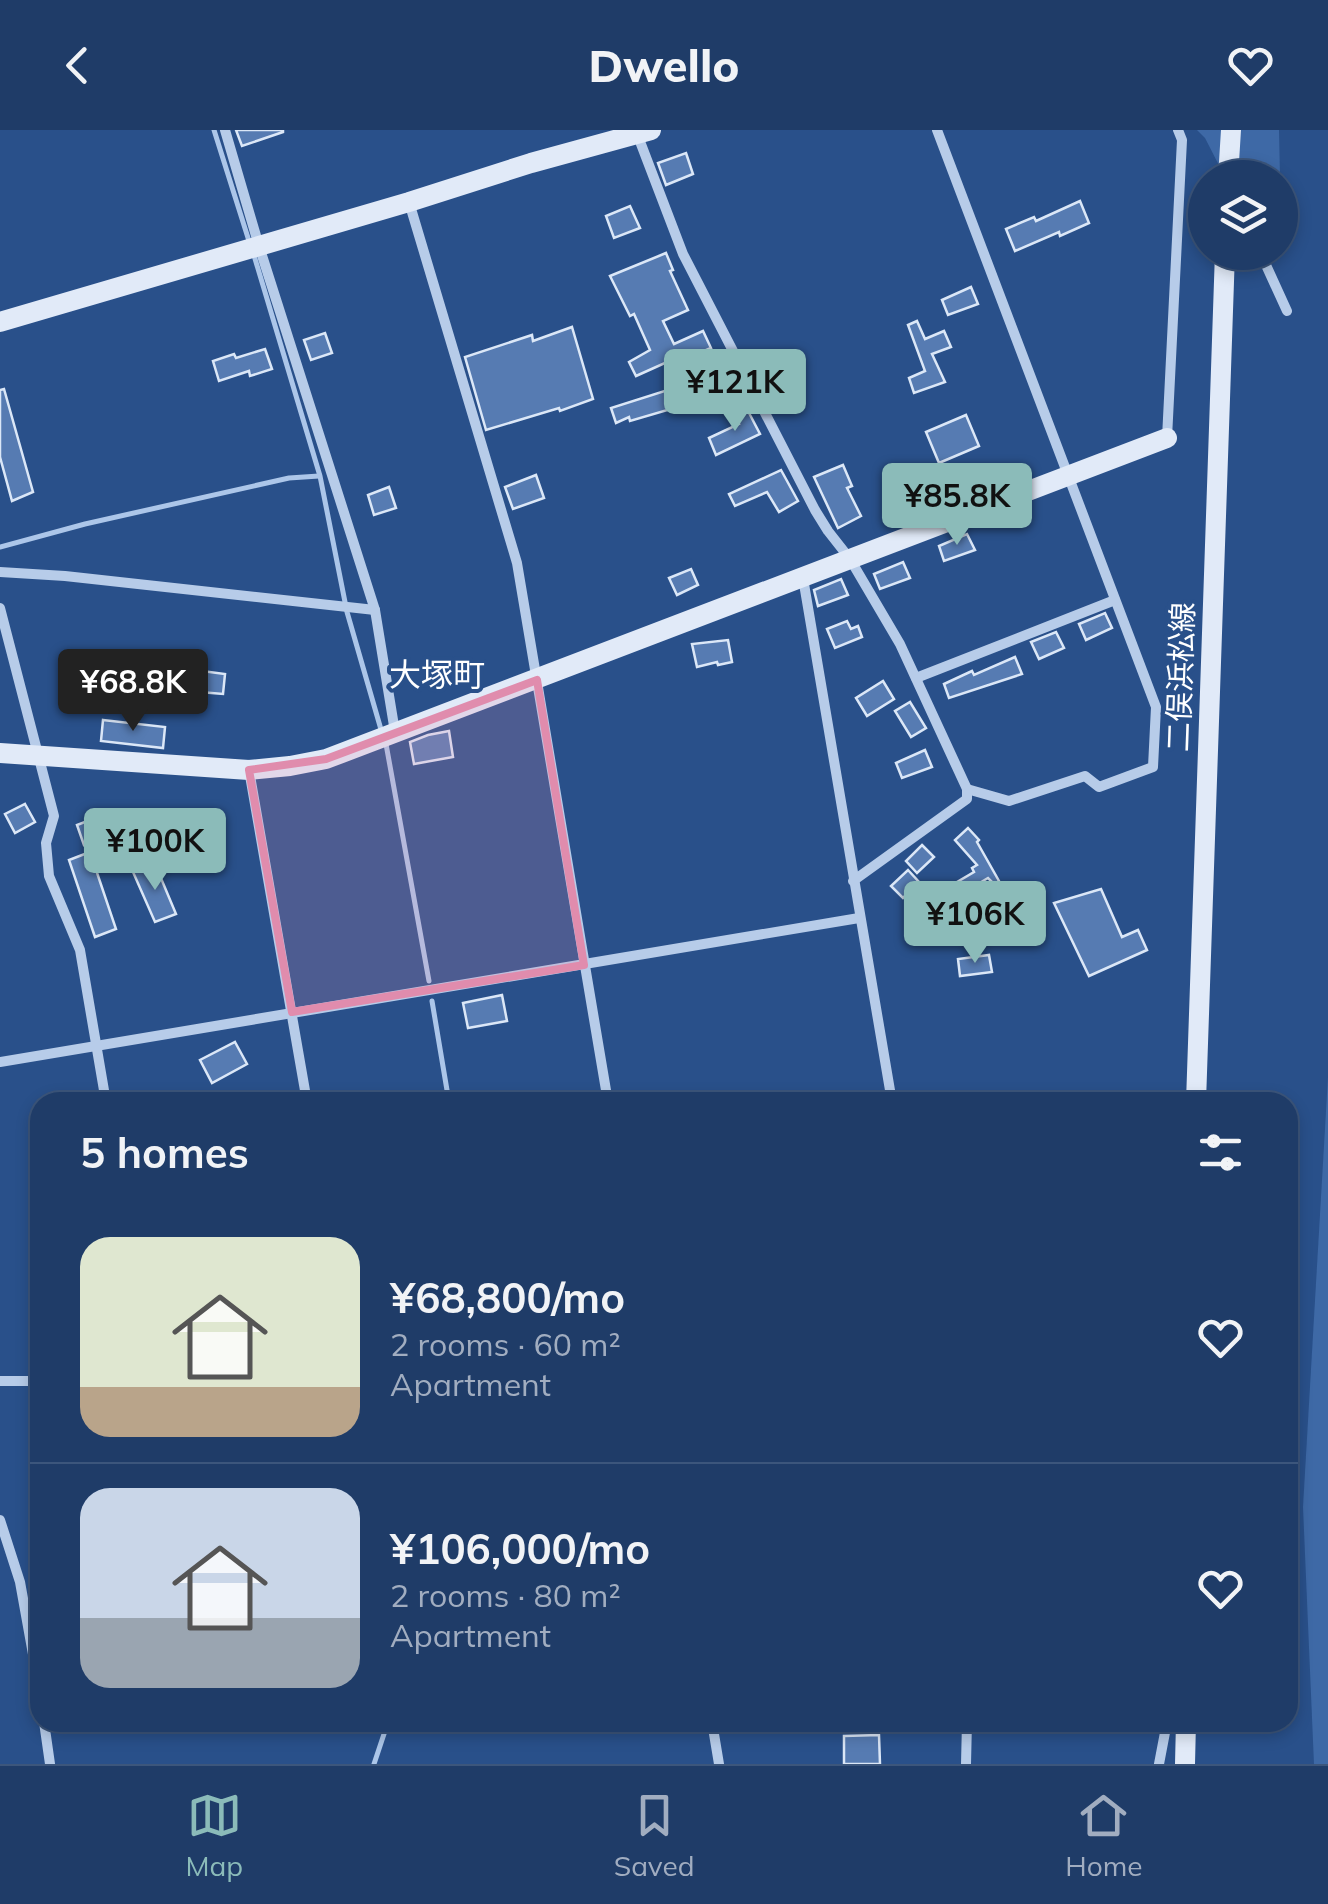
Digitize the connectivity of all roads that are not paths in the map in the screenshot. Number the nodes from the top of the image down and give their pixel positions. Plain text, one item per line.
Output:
1 (225, 130) edge
2 (937, 130) edge
3 (1178, 130) edge
4 (1231, 130) edge
5 (641, 132) edge
6 (1230, 160) edge
7 (409, 202) junction
8 (259, 246) junction
9 (1224, 270) edge
10 (1269, 270) edge
11 (1288, 311) dead end
12 (0, 322) edge
13 (1167, 438) joint
14 (1069, 475) junction
15 (850, 559) junction
16 (0, 572) edge
17 (802, 578) junction
18 (1116, 600) junction
19 (0, 608) edge
20 (375, 610) junction
21 (916, 678) junction
22 (537, 680) junction
23 (396, 734) junction
24 (0, 753) edge
25 (39, 756) junction
26 (249, 770) junction
27 (967, 789) junction
28 (853, 882) junction
29 (860, 918) junction
30 (584, 965) junction
31 (292, 1012) junction
32 (96, 1046) junction
33 (0, 1062) edge
34 (104, 1092) edge
35 (305, 1092) edge
36 (606, 1092) edge
37 (890, 1092) edge
38 (1196, 1092) edge
39 (0, 1381) edge
40 (30, 1381) edge
41 (0, 1520) edge
42 (30, 1638) edge
43 (45, 1732) edge
44 (714, 1732) edge
45 (966, 1732) edge
46 (1165, 1732) edge
47 (1186, 1732) edge
48 (50, 1764) edge
49 (719, 1764) edge
50 (966, 1764) edge
51 (1160, 1764) edge
52 (1186, 1764) edge

1 - 8 street
2 - 14 street
3 - 13 street
4 - 6 street
5 - 7 street
5 - 15 street
7 - 8 street
7 - 22 street
8 - 12 street
8 - 20 street
9 - 38 street, 二俣浜松線
10 - 11 street
13 - 14 street
14 - 15 street
14 - 18 street
15 - 17 street
15 - 21 street
16 - 20 street
17 - 22 street
17 - 28 street
18 - 21 street
18 - 27 street
19 - 25 street
20 - 23 street
21 - 27 street
22 - 23 street
22 - 30 street
23 - 26 street
24 - 25 street
25 - 26 street
25 - 32 street
26 - 31 street
27 - 28 street
28 - 29 street
29 - 30 street
29 - 37 street
30 - 31 street
30 - 36 street
31 - 32 street
31 - 35 street
32 - 33 street
32 - 34 street
39 - 40 street
41 - 42 street
43 - 48 street
44 - 49 street
45 - 50 street
46 - 51 street
47 - 52 street

